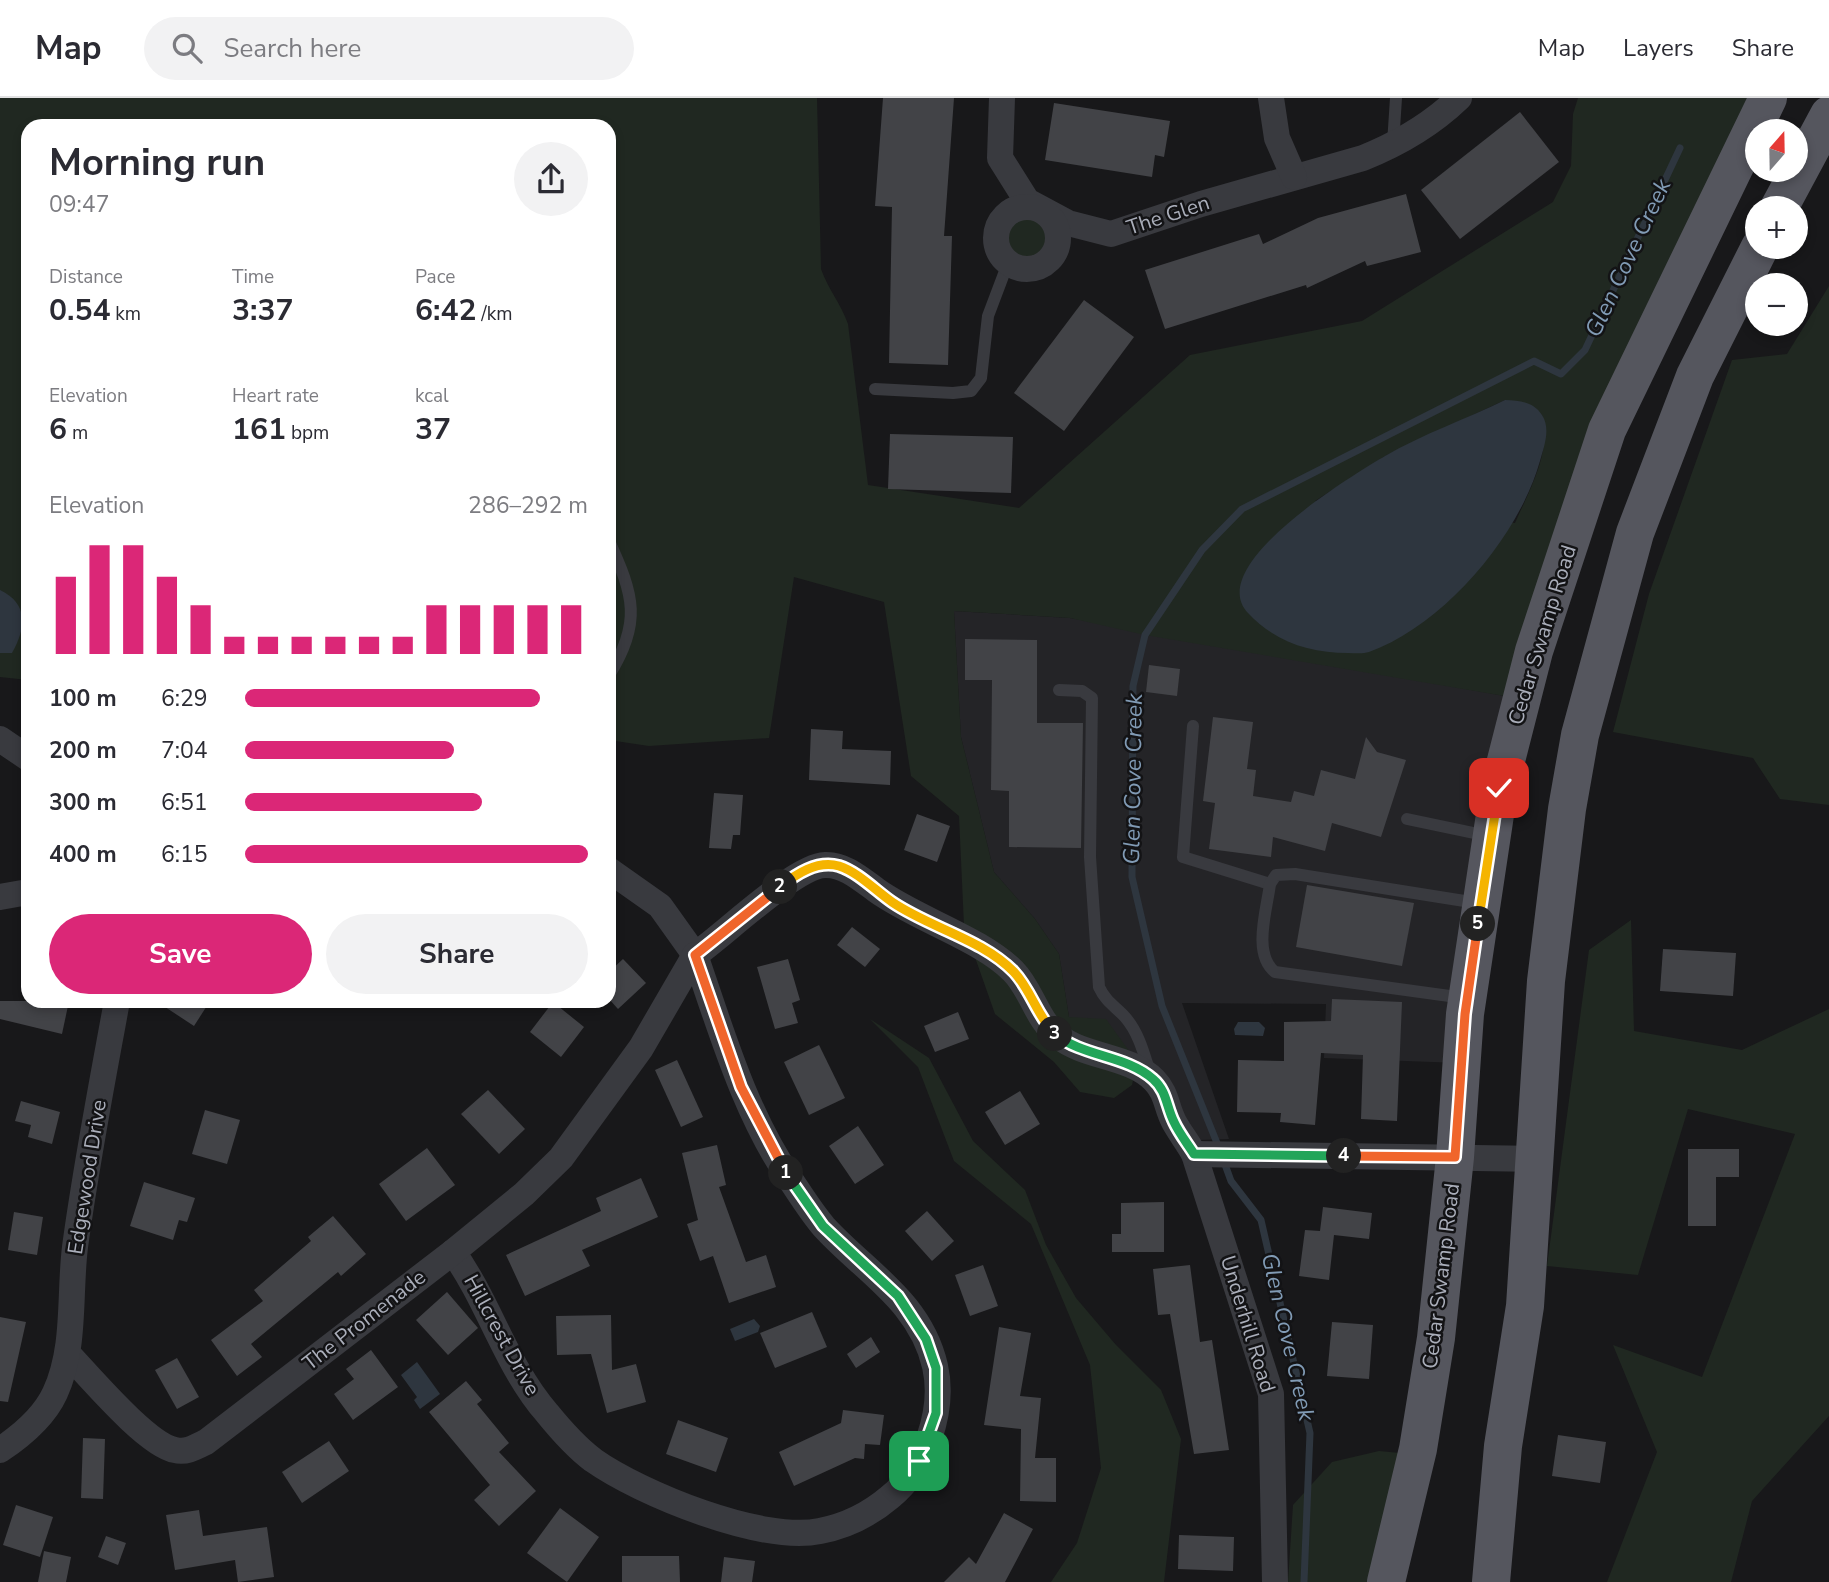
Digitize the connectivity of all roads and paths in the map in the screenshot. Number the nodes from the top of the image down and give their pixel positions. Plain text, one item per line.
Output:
1 (1002, 98) edge
2 (1271, 98) edge
3 (1396, 98) edge
4 (1458, 98) edge
5 (1768, 98) edge
6 (1829, 115) edge
7 (1393, 144) junction
8 (1294, 177) junction
9 (1785, 196) edge
10 (1044, 212) junction
11 (1754, 259) edge
12 (1008, 263) junction
13 (875, 390) dead end
14 (616, 559) edge
15 (616, 664) edge
16 (1059, 690) dead end
17 (1193, 726) dead end
18 (0, 738) edge
19 (21, 753) edge
20 (1407, 820) dead end
21 (1491, 837) junction
22 (616, 875) edge
23 (1270, 884) junction
24 (21, 893) edge
25 (0, 897) edge
26 (1481, 904) junction
27 (695, 955) junction
28 (1467, 999) junction
29 (116, 1008) edge
30 (1152, 1077) junction
31 (1200, 1154) junction
32 (1455, 1157) junction
33 (1535, 1159) junction
34 (453, 1252) junction
35 (68, 1354) junction
36 (1503, 1446) junction
37 (0, 1450) edge
38 (1275, 1582) edge
39 (1386, 1582) edge
40 (1468, 1582) edge
41 (1491, 1582) edge

1 - 10 street, The Glen
2 - 8 street
3 - 7 lane
4 - 7 street, The Glen
5 - 21 main road, Cedar Swamp Road
6 - 9 main road
7 - 8 street, The Glen
8 - 10 street, The Glen
10 - 12 street, The Glen
10 - 12 street, The Glen
11 - 33 main road
12 - 13 lane
14 - 15 lane
16 - 30 lane
17 - 23 lane
18 - 19 street
20 - 21 lane
21 - 26 main road, Cedar Swamp Road
22 - 27 street, Hillcrest Drive
23 - 26 lane
23 - 28 lane
24 - 25 street
26 - 28 main road, Cedar Swamp Road
27 - 30 street
27 - 34 street, The Promenade
27 - 34 street, Hillcrest Drive
28 - 32 main road, Cedar Swamp Road
29 - 35 street, Edgewood Drive
30 - 31 street, Underhill Road
31 - 32 street
31 - 38 street, Underhill Road
32 - 33 street
32 - 39 main road, Cedar Swamp Road
33 - 36 main road
34 - 35 street, The Promenade
35 - 37 street
36 - 40 main road
36 - 41 main road

